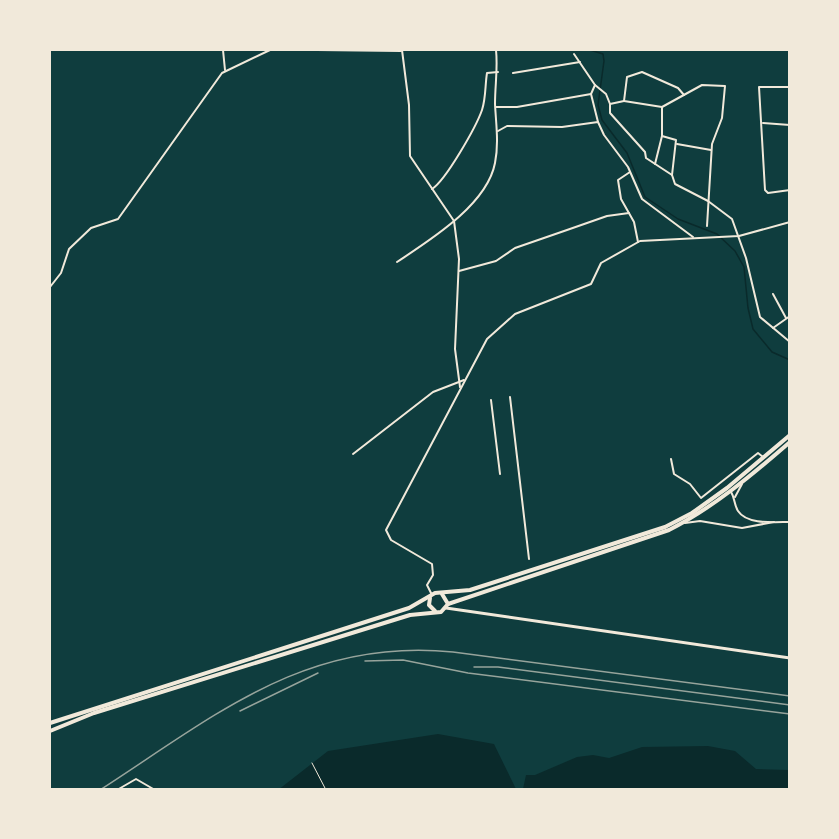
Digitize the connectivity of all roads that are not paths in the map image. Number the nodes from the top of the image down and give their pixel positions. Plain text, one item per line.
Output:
1 (223, 50) edge
2 (270, 50) edge
3 (317, 50) edge
4 (401, 50) edge
5 (496, 50) edge
6 (574, 54) dead end
7 (579, 62) junction
8 (225, 71) junction
9 (498, 72) junction
10 (513, 73) dead end
11 (596, 86) junction
12 (788, 87) dead end
13 (591, 94) junction
14 (684, 95) junction
15 (624, 102) junction
16 (610, 104) junction
17 (495, 107) junction
18 (662, 107) junction
19 (598, 122) junction
20 (763, 123) junction
21 (789, 125) edge
22 (498, 131) junction
23 (662, 136) junction
24 (677, 144) junction
25 (711, 150) junction
26 (655, 164) junction
27 (630, 172) junction
28 (672, 175) junction
29 (432, 189) junction
30 (789, 190) edge
31 (708, 201) junction
32 (629, 213) junction
33 (454, 221) junction
34 (789, 222) edge
35 (707, 226) dead end
36 (739, 236) junction
37 (695, 239) junction
38 (638, 242) junction
39 (397, 262) dead end
40 (459, 271) junction
41 (50, 287) edge
42 (773, 294) dead end
43 (789, 316) edge
44 (786, 318) junction
45 (773, 328) junction
46 (789, 342) edge
47 (464, 380) junction
48 (458, 381) junction
49 (460, 387) junction
50 (510, 397) dead end
51 (491, 400) dead end
52 (789, 435) edge
53 (789, 442) edge
54 (353, 454) dead end
55 (763, 457) junction
56 (671, 459) dead end
57 (500, 474) dead end
58 (743, 482) junction
59 (714, 489) junction
60 (729, 490) junction
61 (719, 494) junction
62 (734, 500) junction
63 (693, 515) junction
64 (700, 521) junction
65 (774, 522) junction
66 (789, 522) edge
67 (681, 524) junction
68 (529, 559) dead end
69 (441, 593) junction
70 (431, 596) junction
71 (447, 606) junction
72 (435, 612) junction
73 (789, 658) edge
74 (50, 723) edge
75 (50, 731) edge
76 (117, 789) edge
77 (155, 789) edge

1 - 8 street
2 - 8 street
3 - 4 street
4 - 29 street
5 - 9 street
6 - 7 street
7 - 10 street
7 - 11 street
8 - 41 street
9 - 17 street
9 - 29 street
11 - 13 street
11 - 16 street
12 - 20 street
13 - 17 street
13 - 19 street
14 - 15 street
14 - 18 street
14 - 25 street
15 - 16 street
15 - 18 street
16 - 26 street
17 - 22 street
18 - 23 street
19 - 22 street
19 - 27 street
20 - 21 street
20 - 30 street
22 - 33 street
23 - 24 street
23 - 26 street
24 - 25 street
24 - 28 street
25 - 31 street
26 - 28 street
27 - 32 street
27 - 37 street
28 - 31 street
29 - 33 street
31 - 35 street
31 - 36 street
32 - 38 street
32 - 40 street
33 - 39 street
33 - 40 street
34 - 36 street
36 - 37 street
36 - 45 street
37 - 38 street
38 - 47 street
40 - 48 street
42 - 44 street
43 - 44 street
44 - 45 street
45 - 46 street
47 - 48 street
47 - 49 street
48 - 49 street
48 - 54 street
49 - 70 street
50 - 68 street
51 - 57 street
52 - 55 highway
53 - 58 highway
55 - 59 street
55 - 60 highway
56 - 59 street
58 - 60 highway
58 - 62 street
59 - 61 street
60 - 61 highway
60 - 62 street
60 - 63 highway
61 - 63 highway
62 - 65 street
63 - 64 street
63 - 67 highway
63 - 69 highway
64 - 65 street
64 - 67 street
65 - 66 street
67 - 71 highway
69 - 70 highway
69 - 71 highway
70 - 72 highway
70 - 74 highway
71 - 72 highway
71 - 73 street
72 - 75 highway
76 - 77 street

